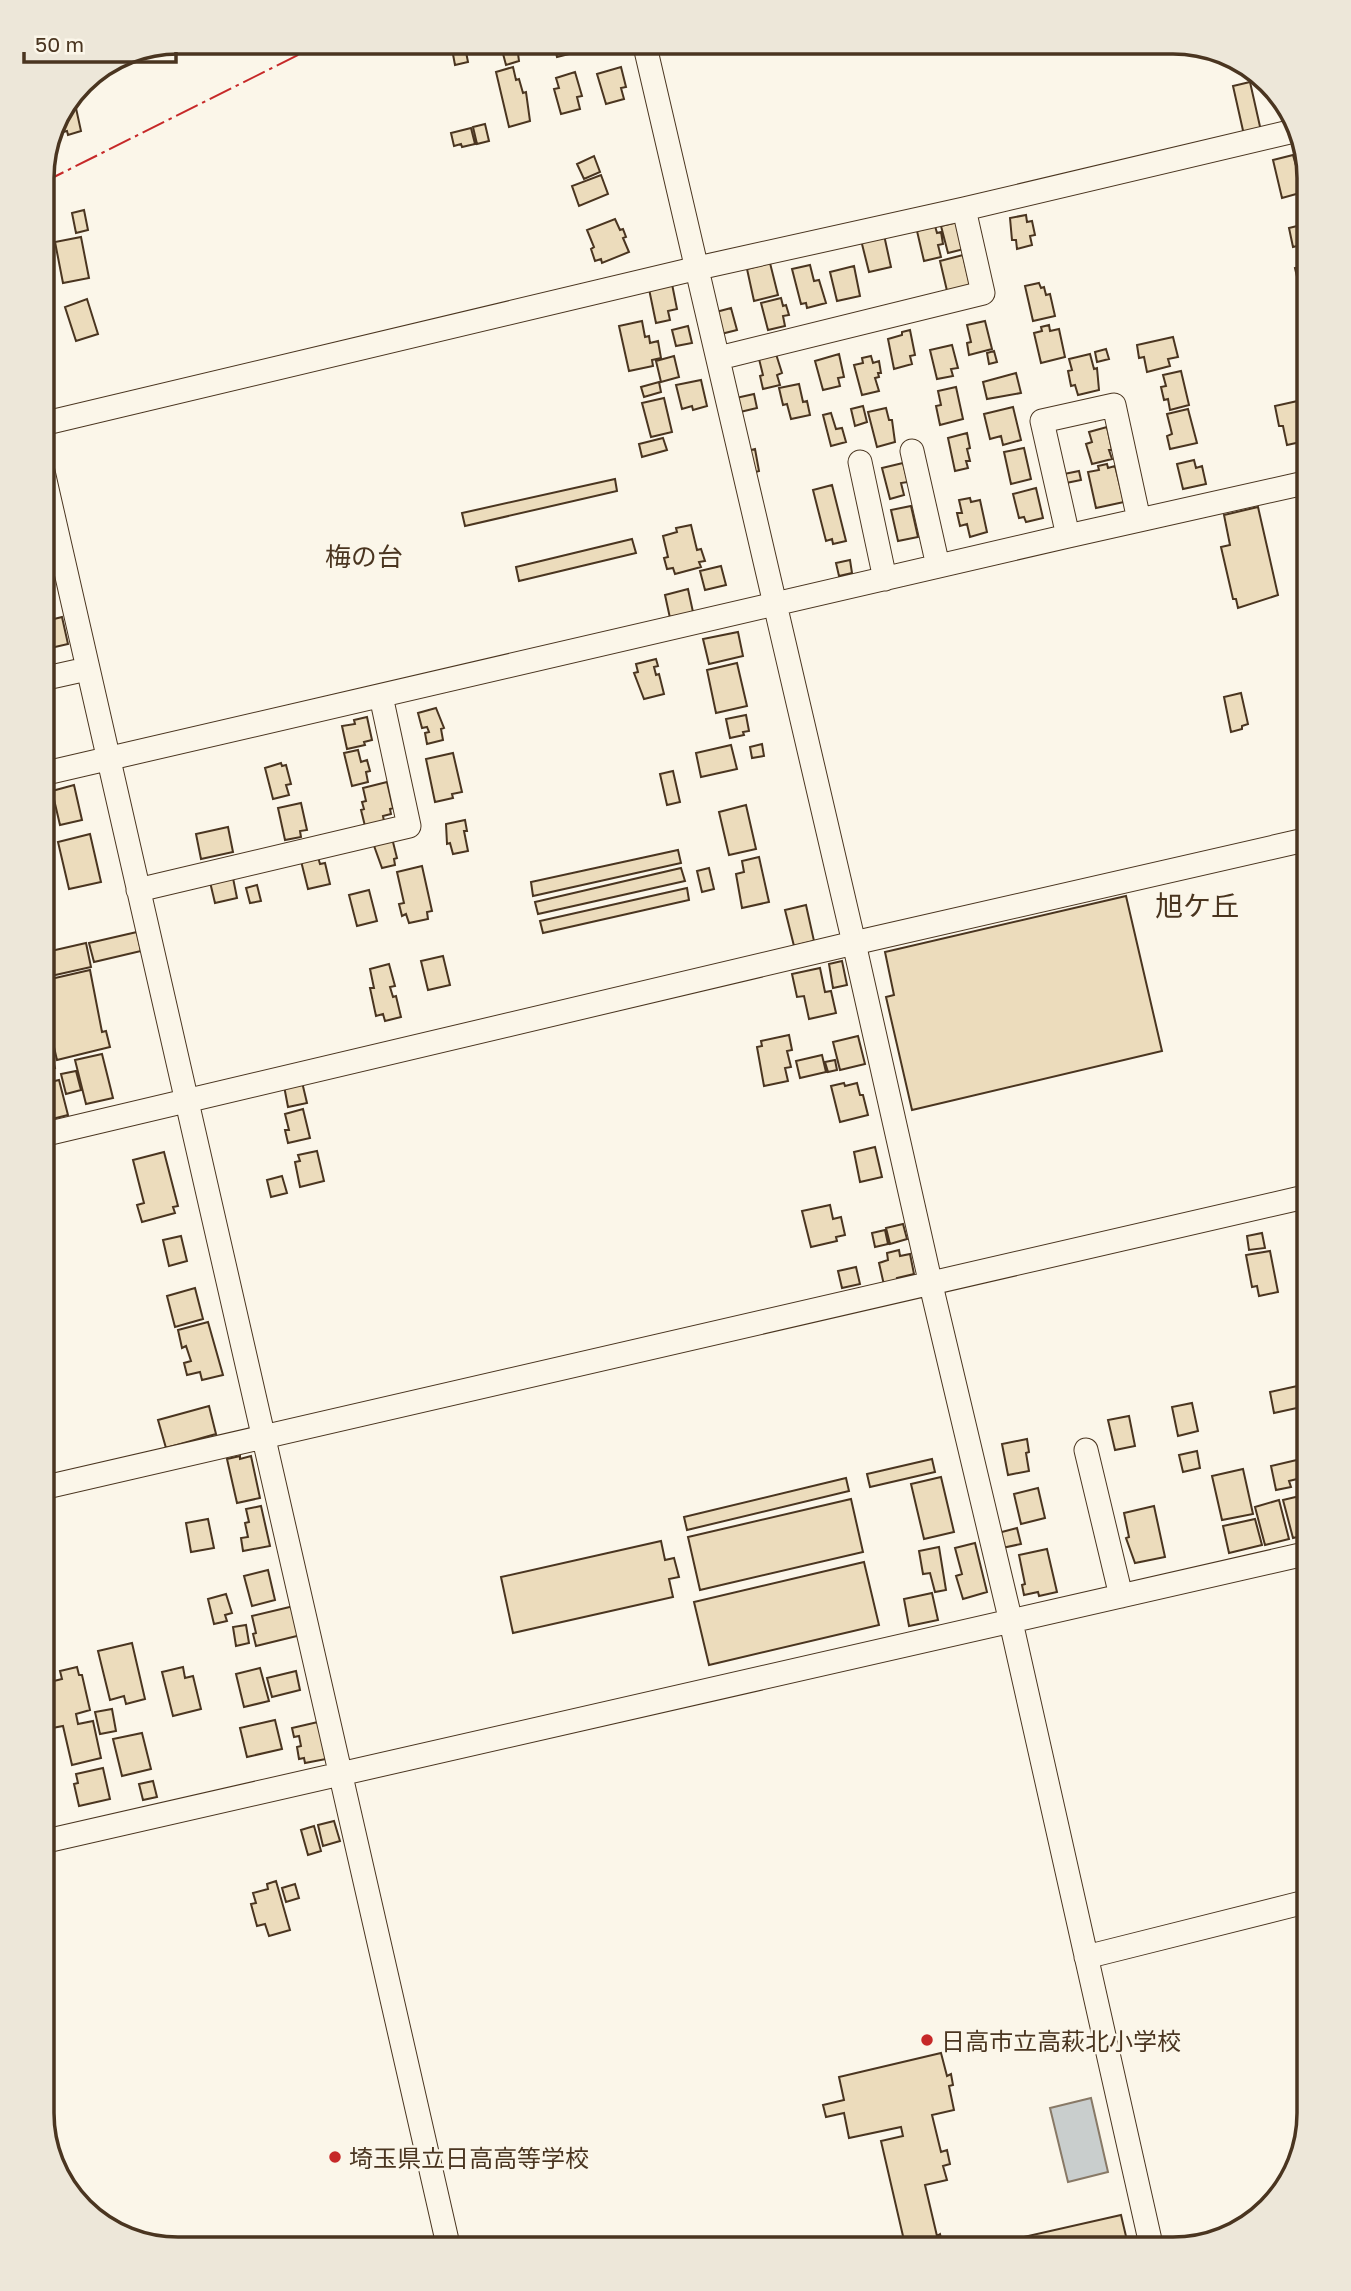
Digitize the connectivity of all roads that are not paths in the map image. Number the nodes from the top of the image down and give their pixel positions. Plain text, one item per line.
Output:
1 (648, 55) edge
2 (1288, 132) edge
3 (964, 209) junction
4 (698, 268) junction
5 (719, 358) junction
6 (55, 421) edge
7 (912, 451) dead end
8 (860, 462) dead end
9 (1297, 485) edge
10 (1139, 520) junction
11 (55, 525) edge
12 (1068, 536) junction
13 (938, 566) junction
14 (885, 579) junction
15 (775, 605) junction
16 (87, 669) junction
17 (55, 676) edge
18 (381, 696) junction
19 (107, 759) junction
20 (55, 771) edge
21 (1297, 842) edge
22 (138, 890) junction
23 (854, 943) junction
24 (186, 1101) junction
25 (55, 1132) edge
26 (1297, 1199) edge
27 (930, 1285) junction
28 (263, 1438) junction
29 (1086, 1450) dead end
30 (54, 1485) edge
31 (1297, 1556) edge
32 (1121, 1596) junction
33 (1012, 1622) junction
34 (341, 1773) junction
35 (54, 1839) edge
36 (1297, 1904) edge
37 (1086, 1957) junction
38 (446, 2236) edge
39 (1149, 2237) edge

1 - 4 street
2 - 3 street
3 - 4 street
3 - 5 street
4 - 5 street
4 - 6 street
5 - 15 street
7 - 13 street
8 - 14 street
9 - 10 street
10 - 12 street
10 - 12 street
11 - 16 street
12 - 13 street
13 - 14 street
14 - 15 street
15 - 18 street
15 - 23 street
16 - 17 street
16 - 19 street
18 - 19 street
18 - 22 street
19 - 20 street
19 - 22 street
21 - 23 street
22 - 24 street
23 - 24 street
23 - 27 street
24 - 25 street
24 - 28 street
26 - 27 street
27 - 28 street
27 - 33 street
28 - 30 street
28 - 34 street
29 - 32 street
31 - 32 street
32 - 33 street
33 - 34 street
33 - 37 street
34 - 35 street
34 - 38 street
36 - 37 street
37 - 39 street

